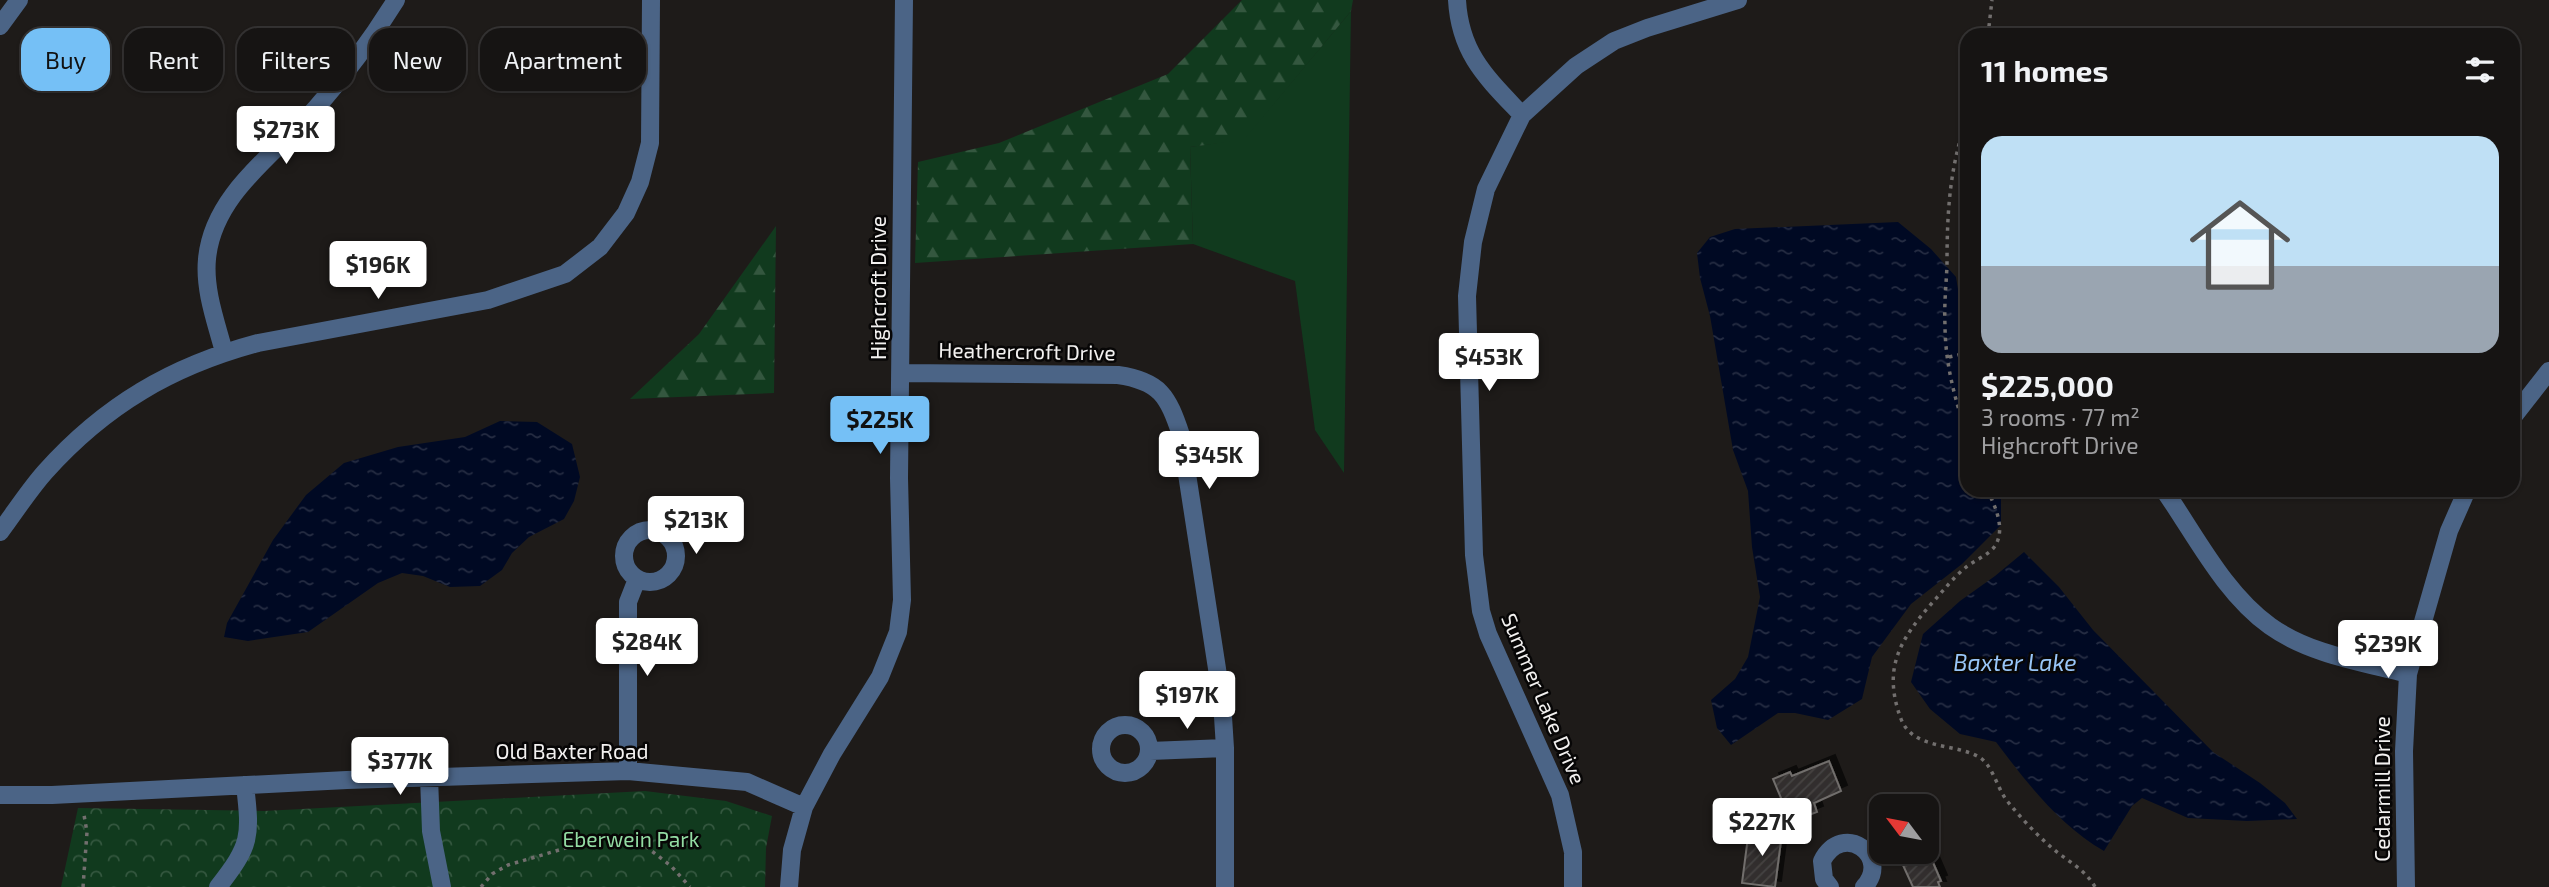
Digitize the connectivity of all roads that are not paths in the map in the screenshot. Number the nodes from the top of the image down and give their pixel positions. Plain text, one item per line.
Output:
1 (19, 0) edge
2 (396, 0) edge
3 (651, 0) edge
4 (904, 0) edge
5 (1457, 0) edge
6 (1738, 0) edge
7 (0, 26) edge
8 (1521, 115) junction
9 (224, 352) junction
10 (2549, 371) edge
11 (901, 373) junction
12 (2520, 408) edge
13 (2169, 497) edge
14 (2464, 497) edge
15 (0, 532) edge
16 (637, 579) dead end
17 (2408, 674) junction
18 (1225, 748) junction
19 (1150, 751) dead end
20 (628, 771) junction
21 (429, 777) junction
22 (245, 785) junction
23 (0, 794) edge
24 (804, 807) junction
25 (218, 887) edge
26 (442, 887) edge
27 (789, 887) edge
28 (1224, 887) edge
29 (1573, 887) edge
30 (1830, 887) edge
31 (1864, 887) edge
32 (2406, 887) edge

1 - 7 street
2 - 9 street
3 - 9 street
4 - 11 street, Highcroft Drive
5 - 8 street
6 - 8 street, Summer Lake Drive
8 - 29 street, Summer Lake Drive
9 - 15 street
10 - 12 street
11 - 18 street, Heathercroft Drive
11 - 24 street, Highcroft Drive
13 - 17 street
14 - 17 street, Cedarmill Drive
16 - 20 street
17 - 32 street, Cedarmill Drive
18 - 19 street
18 - 28 street, Heathercroft Drive
20 - 21 street, Old Baxter Road
20 - 24 street, Old Baxter Road
21 - 22 street, Old Baxter Road
21 - 26 street
22 - 23 street, Old Baxter Road
22 - 25 street
24 - 27 street, Highcroft Drive
30 - 31 street

